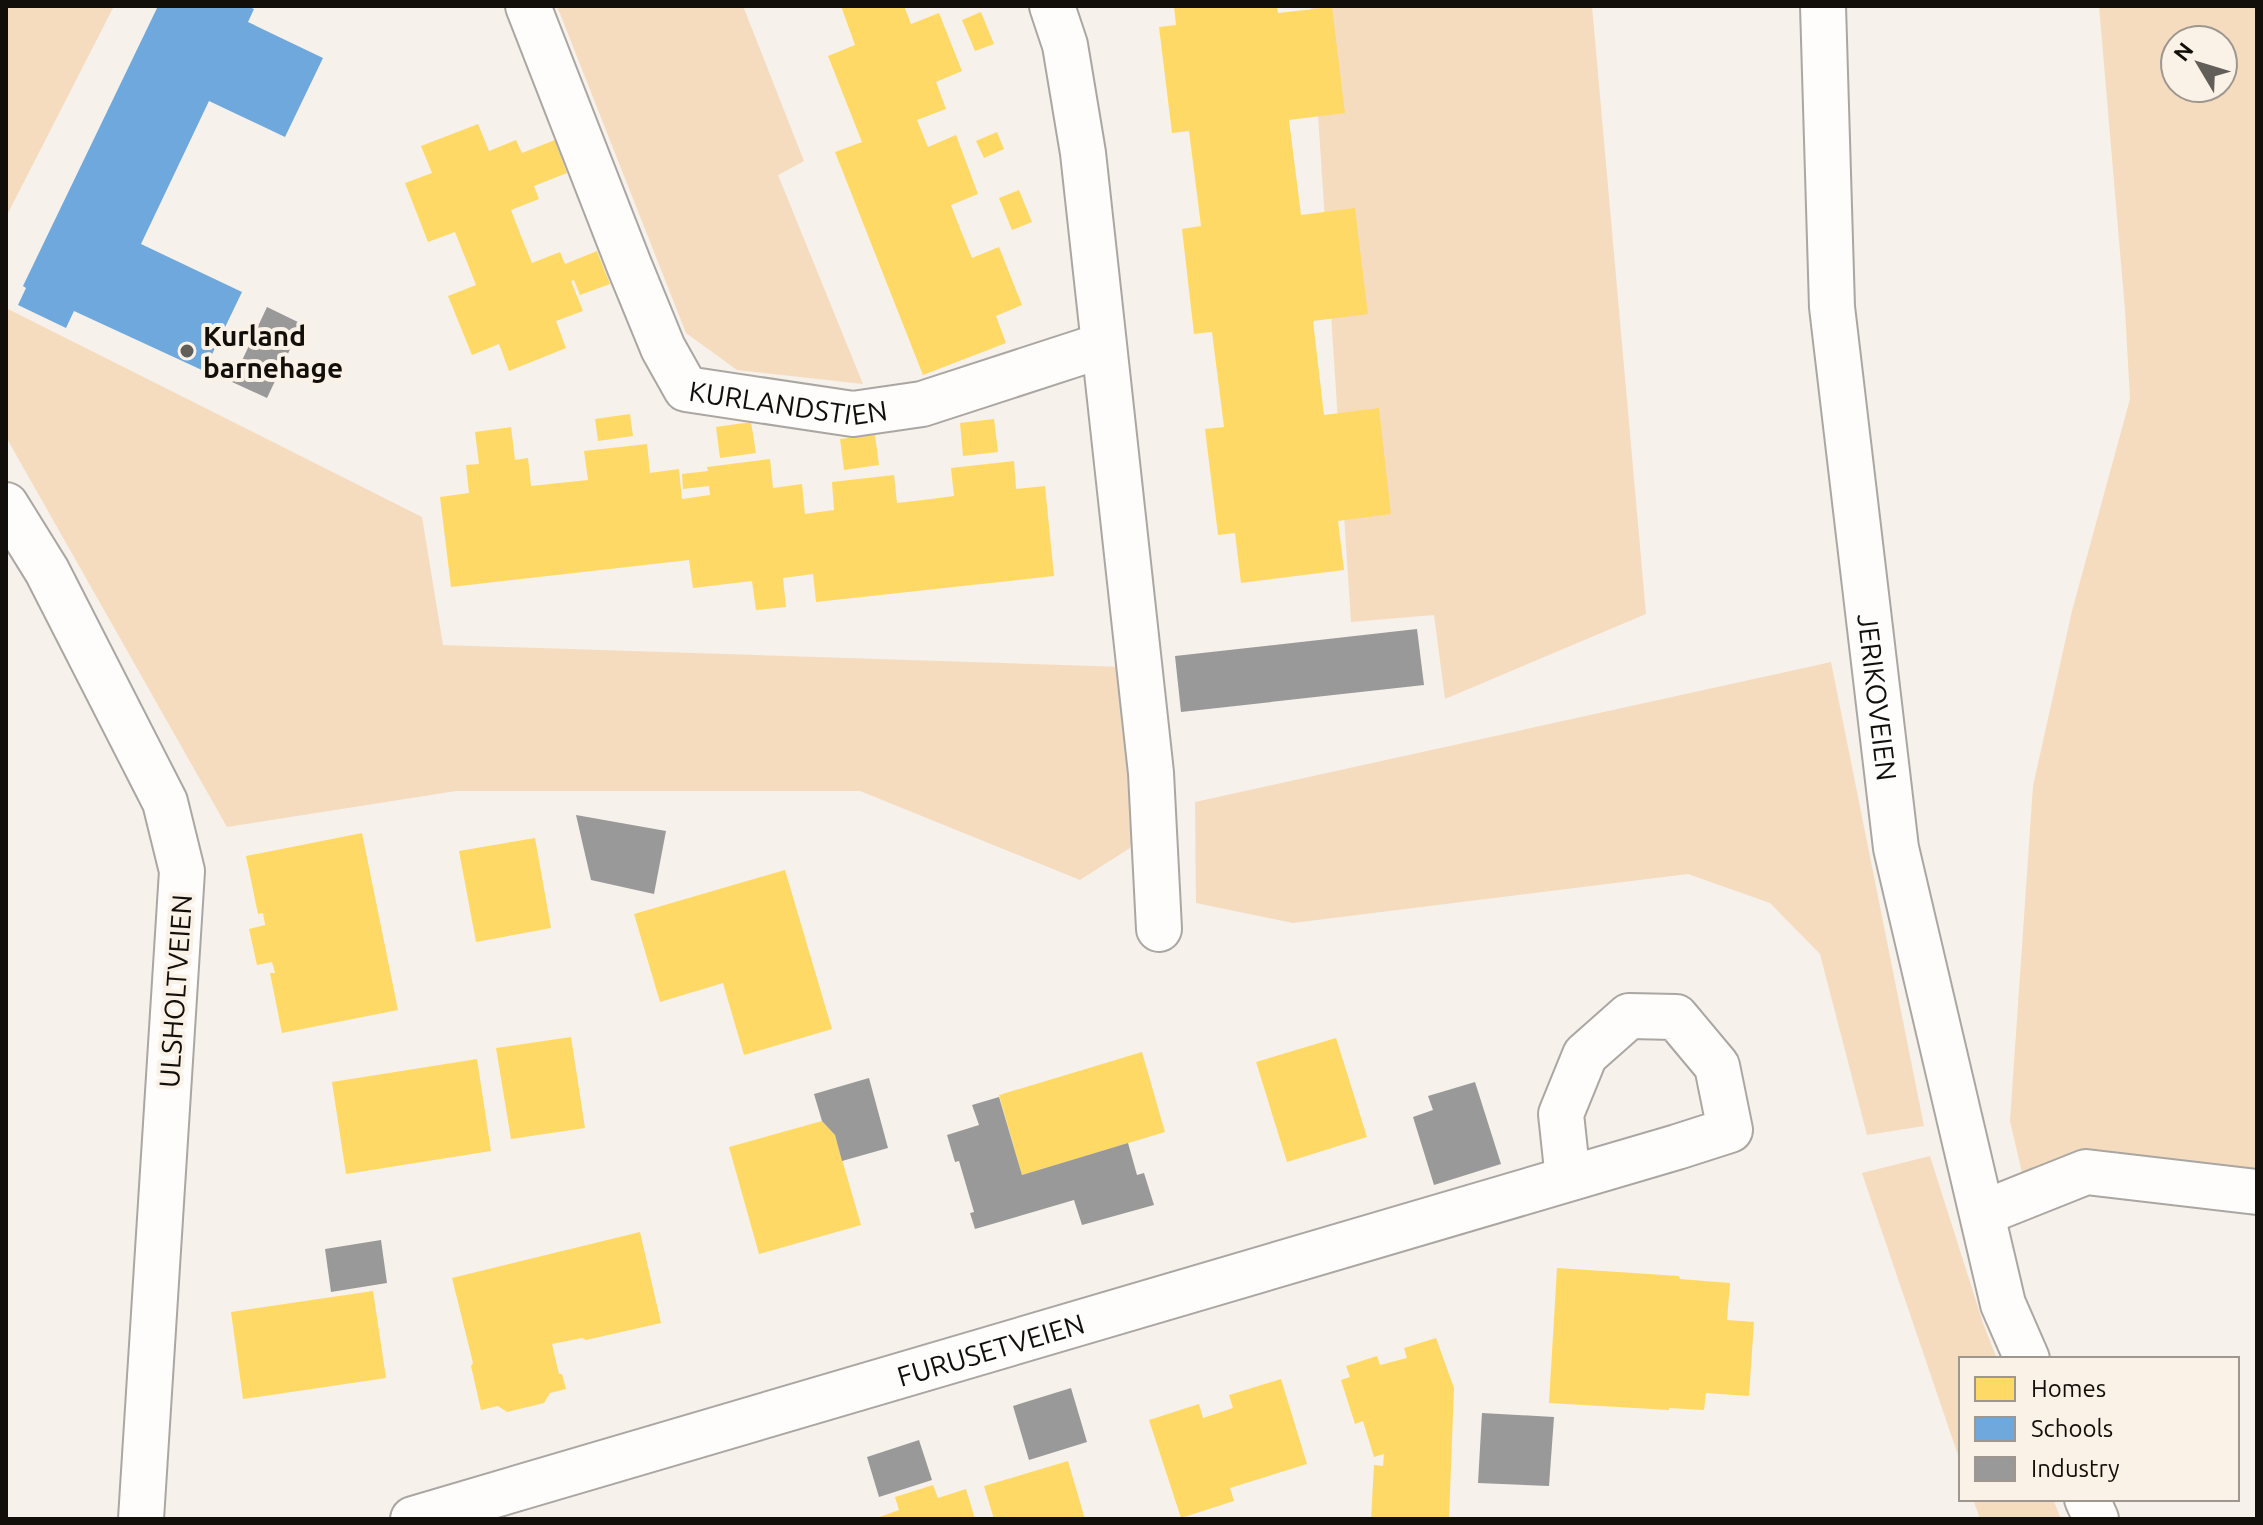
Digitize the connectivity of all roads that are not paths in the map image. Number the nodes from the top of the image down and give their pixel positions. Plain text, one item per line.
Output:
1 (528, 6) edge
2 (1052, 6) edge
3 (1819, 11) edge
4 (1103, 348) junction
5 (6, 505) edge
6 (1159, 929) dead end
7 (1568, 1179) dead end
8 (2257, 1192) edge
9 (1983, 1213) junction
10 (2026, 1357) edge
11 (141, 1519) edge
12 (413, 1519) edge

1 - 4 street, KURLANDSTIEN
2 - 4 street
3 - 9 street, JERIKOVEIEN
4 - 6 street
5 - 11 street, ULSHOLTVEIEN
7 - 12 street, FURUSETVEIEN
8 - 9 street
9 - 10 street, JERIKOVEIEN

